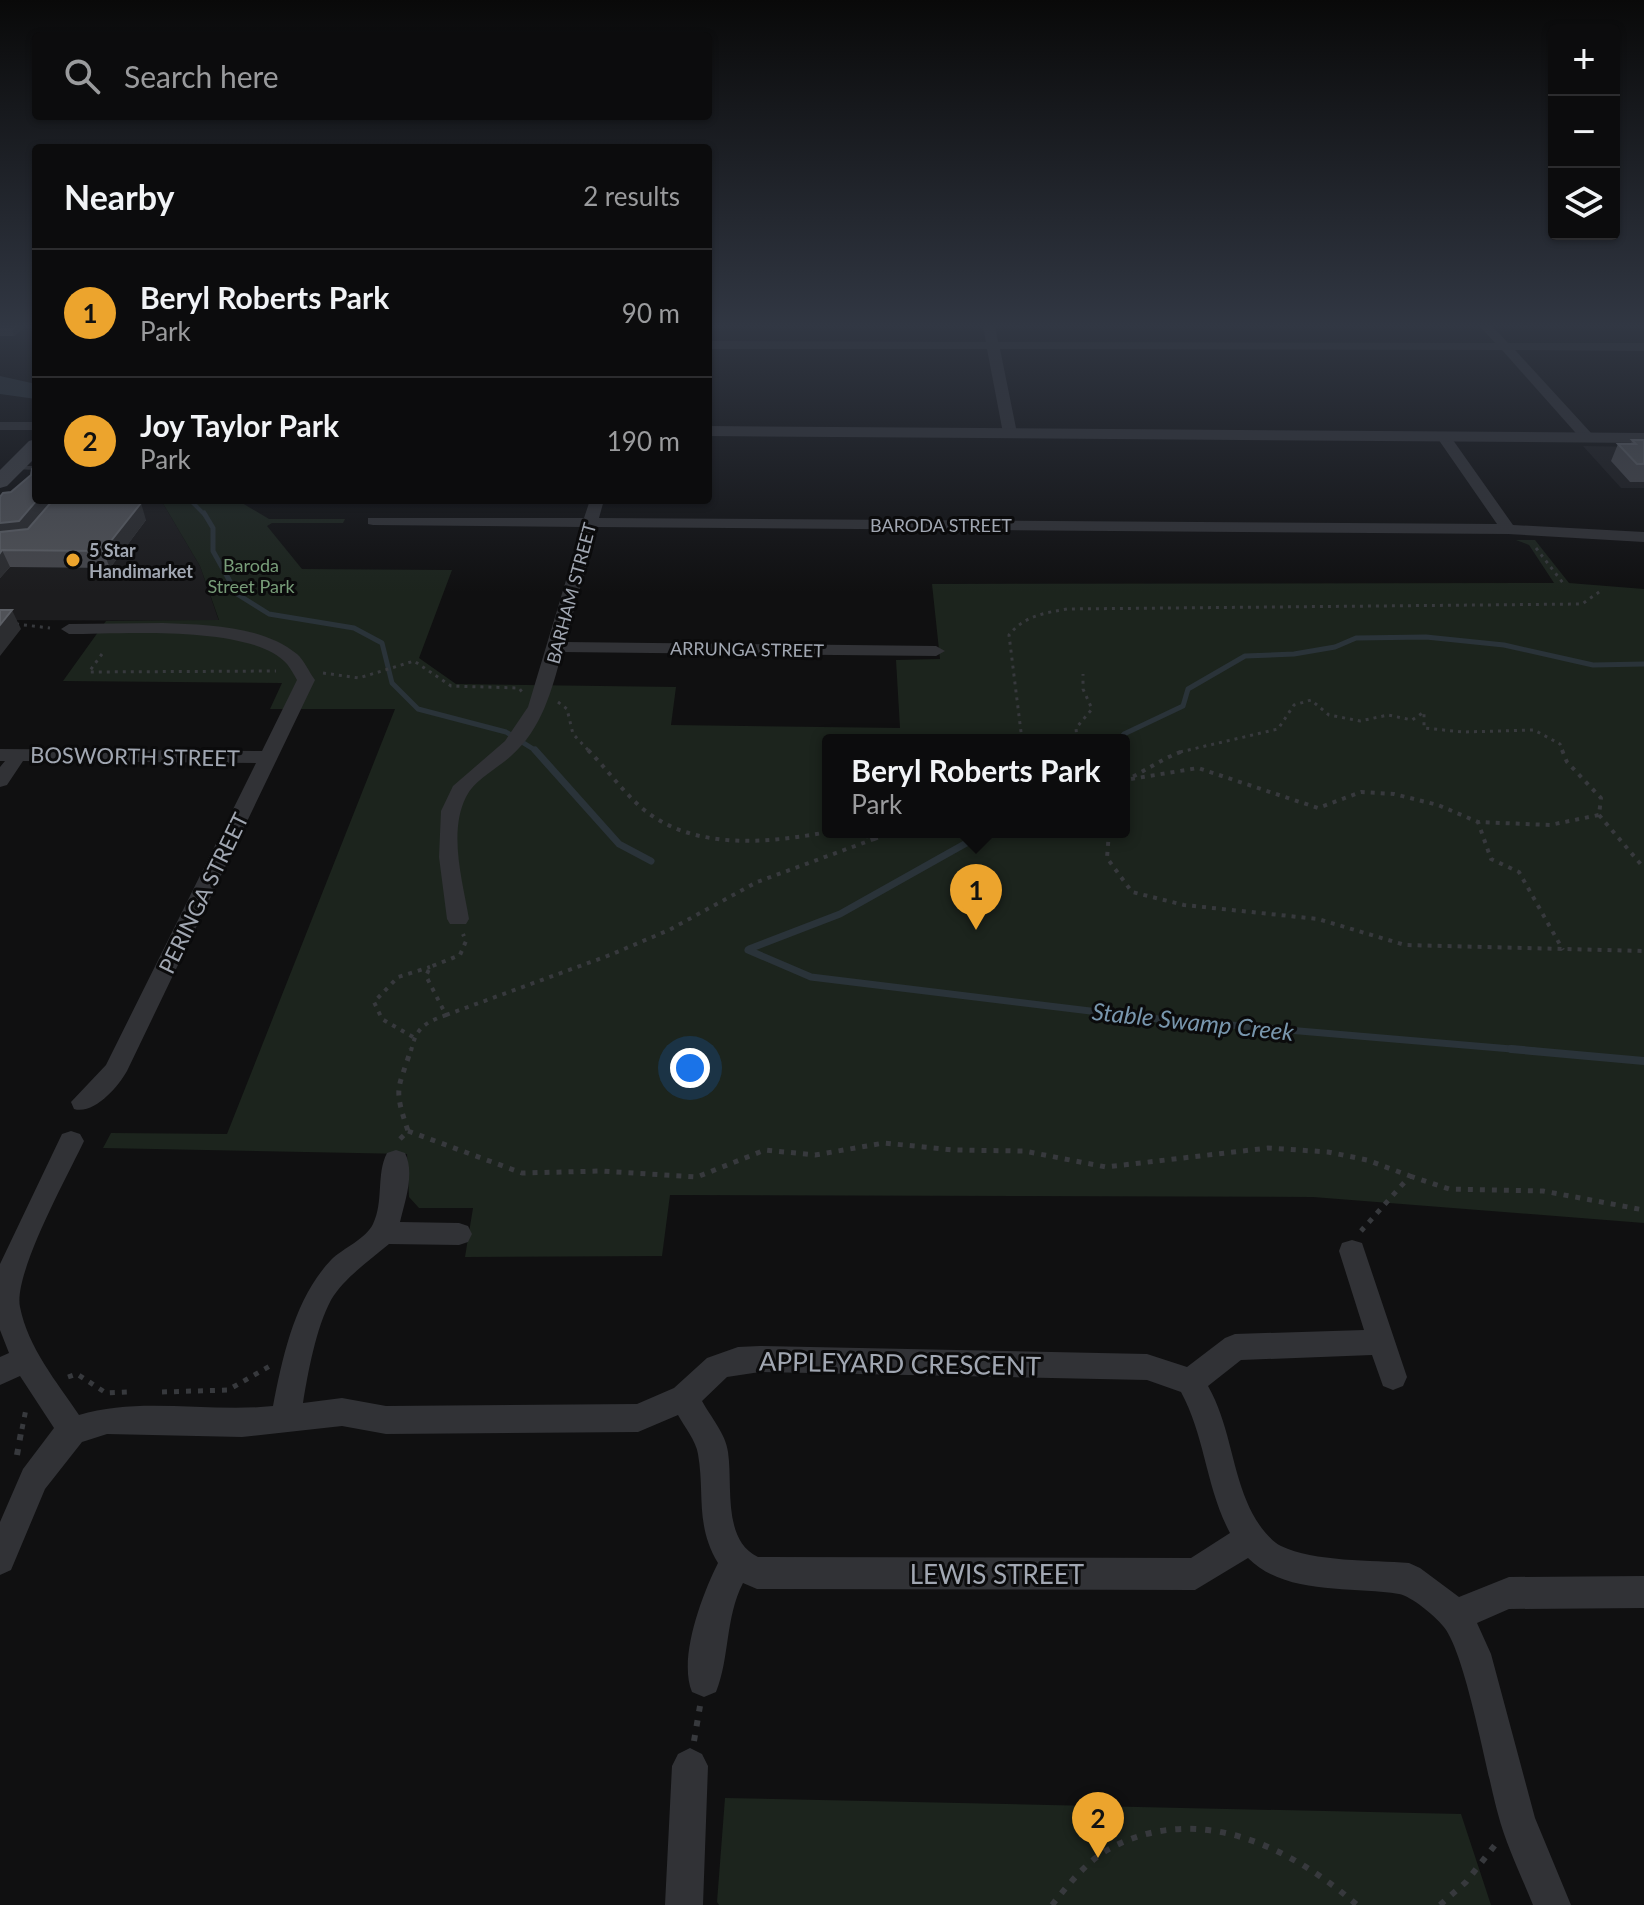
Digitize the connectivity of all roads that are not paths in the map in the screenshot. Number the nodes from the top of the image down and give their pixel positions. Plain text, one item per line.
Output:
1 (1006, 415) edge
2 (1567, 415) edge
3 (0, 426) edge
4 (32, 426) edge
5 (712, 431) edge
6 (1010, 433) junction
7 (1443, 436) junction
8 (1587, 437) junction
9 (1644, 438) edge
10 (32, 449) edge
11 (32, 469) edge
12 (7, 475) edge
13 (596, 504) edge
14 (366, 520) dead end
15 (591, 522) junction
16 (1515, 530) junction
17 (1644, 537) edge
18 (69, 629) road end
19 (557, 647) junction
20 (936, 651) dead end
21 (9, 755) edge
22 (270, 757) junction
23 (0, 781) edge
24 (458, 919) road end
25 (83, 1102) dead end
26 (71, 1141) dead end
27 (396, 1160) road end
28 (384, 1233) junction
29 (459, 1234) dead end
30 (1352, 1251) road end
31 (1382, 1342) junction
32 (12, 1366) edge
33 (1393, 1377) dead end
34 (1191, 1382) junction
35 (684, 1398) junction
36 (285, 1418) junction
37 (73, 1431) junction
38 (1250, 1538) junction
39 (0, 1559) edge
40 (736, 1563) junction
41 (1644, 1592) edge
42 (1456, 1615) junction
43 (704, 1680) road end
44 (690, 1766) road end
45 (684, 1905) edge
46 (1552, 1905) edge

1 - 6 street
2 - 8 street
3 - 4 street
5 - 6 street
6 - 7 street
7 - 8 street
7 - 16 street
8 - 9 street
10 - 12 main road
11 - 12 lane
13 - 15 street, BARHAM STREET
14 - 15 street, BARODA STREET
15 - 16 street, BARODA STREET
15 - 19 street, BARHAM STREET
16 - 17 street, BARODA STREET
18 - 22 street, PERINGA STREET
19 - 20 street, ARRUNGA STREET
19 - 24 street, BARHAM STREET
21 - 22 street, BOSWORTH STREET
21 - 23 street
22 - 25 street, PERINGA STREET
26 - 32 street
27 - 28 street
28 - 29 street
28 - 36 street
30 - 31 street
31 - 33 street
31 - 34 street
32 - 37 street
34 - 35 street, APPLEYARD CRESCENT
34 - 38 street
35 - 36 street, APPLEYARD CRESCENT
35 - 40 street
36 - 37 street, APPLEYARD CRESCENT
37 - 39 street
38 - 40 street, LEWIS STREET
38 - 42 street
40 - 43 street
41 - 42 street
42 - 46 street
44 - 45 street

